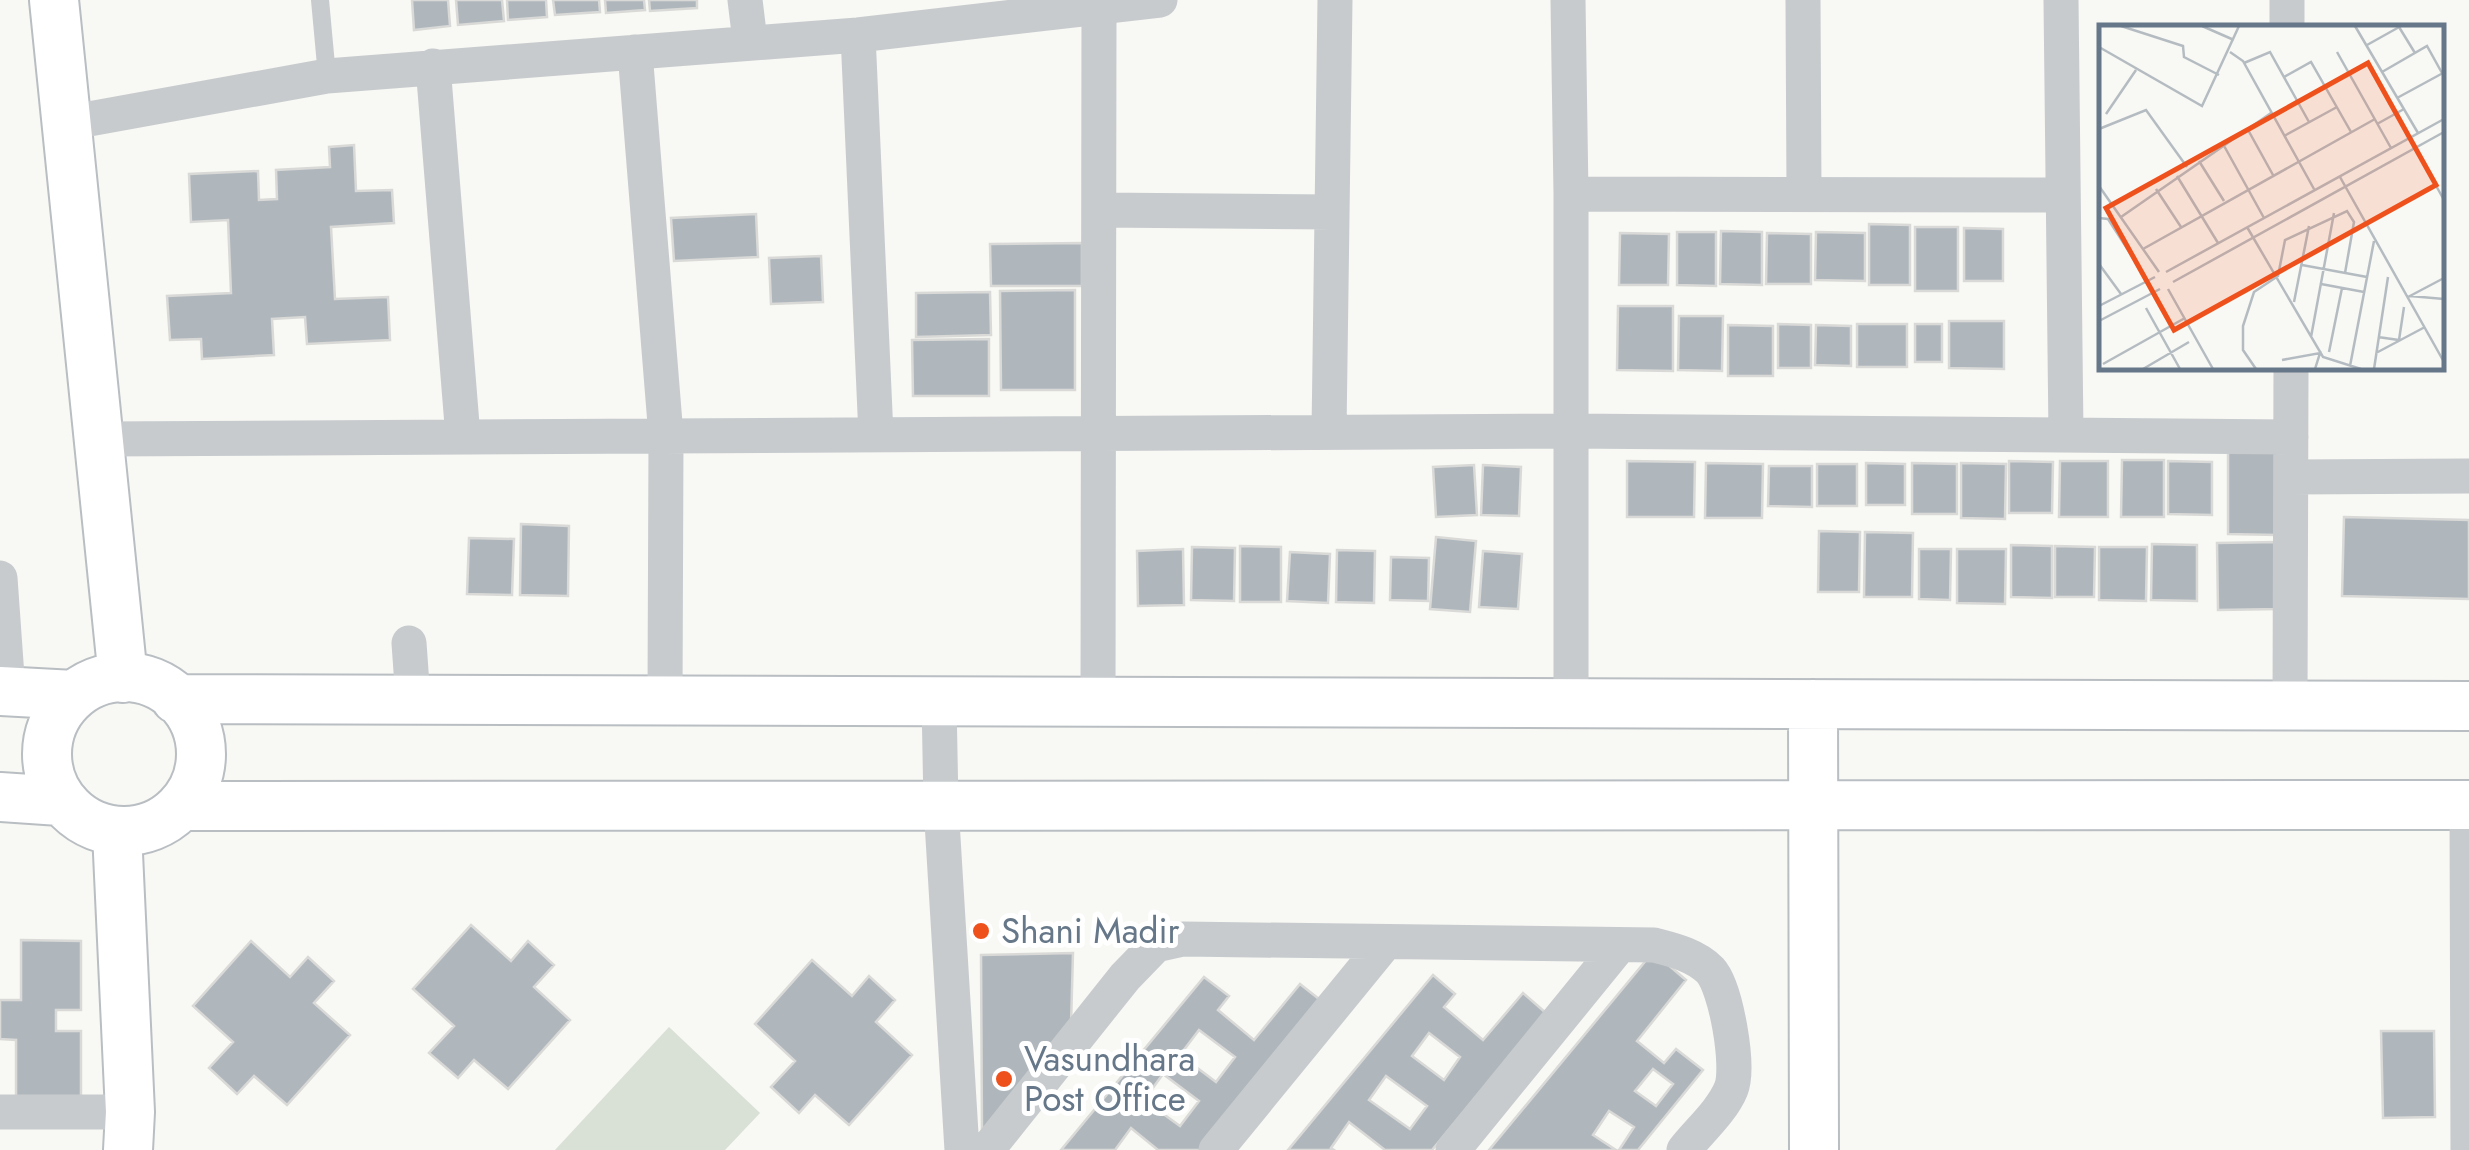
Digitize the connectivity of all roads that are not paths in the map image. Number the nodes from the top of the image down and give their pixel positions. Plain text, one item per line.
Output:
1 (54, 0) edge
2 (320, 0) edge
3 (744, 0) edge
4 (1160, 0) edge
5 (1334, 0) edge
6 (1568, 0) edge
7 (1803, 0) edge
8 (2060, 0) edge
9 (2286, 0) edge
10 (1098, 7) junction
11 (2287, 25) edge
12 (858, 36) junction
13 (750, 41) junction
14 (636, 52) junction
15 (432, 66) junction
16 (327, 76) junction
17 (67, 123) junction
18 (1572, 194) junction
19 (1804, 194) junction
20 (2063, 195) junction
21 (1100, 210) junction
22 (1332, 212) junction
23 (2291, 370) edge
24 (1571, 431) junction
25 (1329, 432) junction
26 (1099, 434) junction
27 (876, 435) junction
28 (2066, 435) junction
29 (666, 436) junction
30 (463, 437) junction
31 (2291, 437) junction
32 (98, 439) junction
33 (2469, 476) edge
34 (2291, 477) junction
35 (0, 578) edge
36 (409, 642) dead end
37 (123, 678) junction
38 (4, 691) edge
39 (74, 695) junction
40 (176, 698) junction
41 (413, 699) junction
42 (665, 700) junction
43 (939, 701) junction
44 (1098, 702) junction
45 (1570, 704) junction
46 (1812, 704) junction
47 (2290, 706) junction
48 (2469, 706) edge
49 (0, 797) edge
50 (60, 801) junction
51 (1813, 805) junction
52 (2468, 805) edge
53 (183, 806) junction
54 (941, 806) junction
55 (117, 832) junction
56 (2468, 937) edge
57 (1386, 942) junction
58 (1620, 946) junction
59 (0, 1112) edge
60 (129, 1131) edge
61 (962, 1150) edge
62 (988, 1150) edge
63 (1216, 1150) edge
64 (1453, 1150) edge
65 (1684, 1150) edge
66 (1814, 1150) edge
67 (2468, 1150) edge

1 - 17 street
2 - 16 lane
3 - 13 street
4 - 10 street
5 - 22 street
6 - 18 street
7 - 19 street
8 - 20 street
9 - 11 street
10 - 12 street
10 - 21 street
12 - 13 street
12 - 27 street
13 - 14 street
14 - 15 street
14 - 29 street
15 - 16 street
15 - 30 street
16 - 17 street
17 - 32 street
18 - 19 street
18 - 24 street
19 - 20 street
20 - 28 street
21 - 22 street
21 - 26 street
22 - 25 street
23 - 31 street
24 - 25 street
24 - 28 street
24 - 45 street
25 - 26 street
26 - 27 street
26 - 44 street
27 - 29 street
28 - 31 street
29 - 30 street
29 - 42 street
30 - 32 street
31 - 34 street
32 - 37 street
33 - 34 street
34 - 47 street
35 - 38 street
36 - 41 street
37 - 39 street
37 - 40 street
38 - 39 street
39 - 50 street
40 - 41 street
40 - 53 street
41 - 42 street
42 - 43 street
43 - 44 street
43 - 54 street
44 - 45 street
45 - 46 street
46 - 47 street
46 - 51 street
47 - 48 street
49 - 50 street
50 - 55 street
51 - 52 street
51 - 54 street
51 - 66 street
52 - 56 street
53 - 54 street
53 - 55 street
54 - 61 street
55 - 60 street
56 - 67 street
57 - 58 street
57 - 62 street
57 - 63 street
58 - 64 street
58 - 65 street
59 - 60 street

